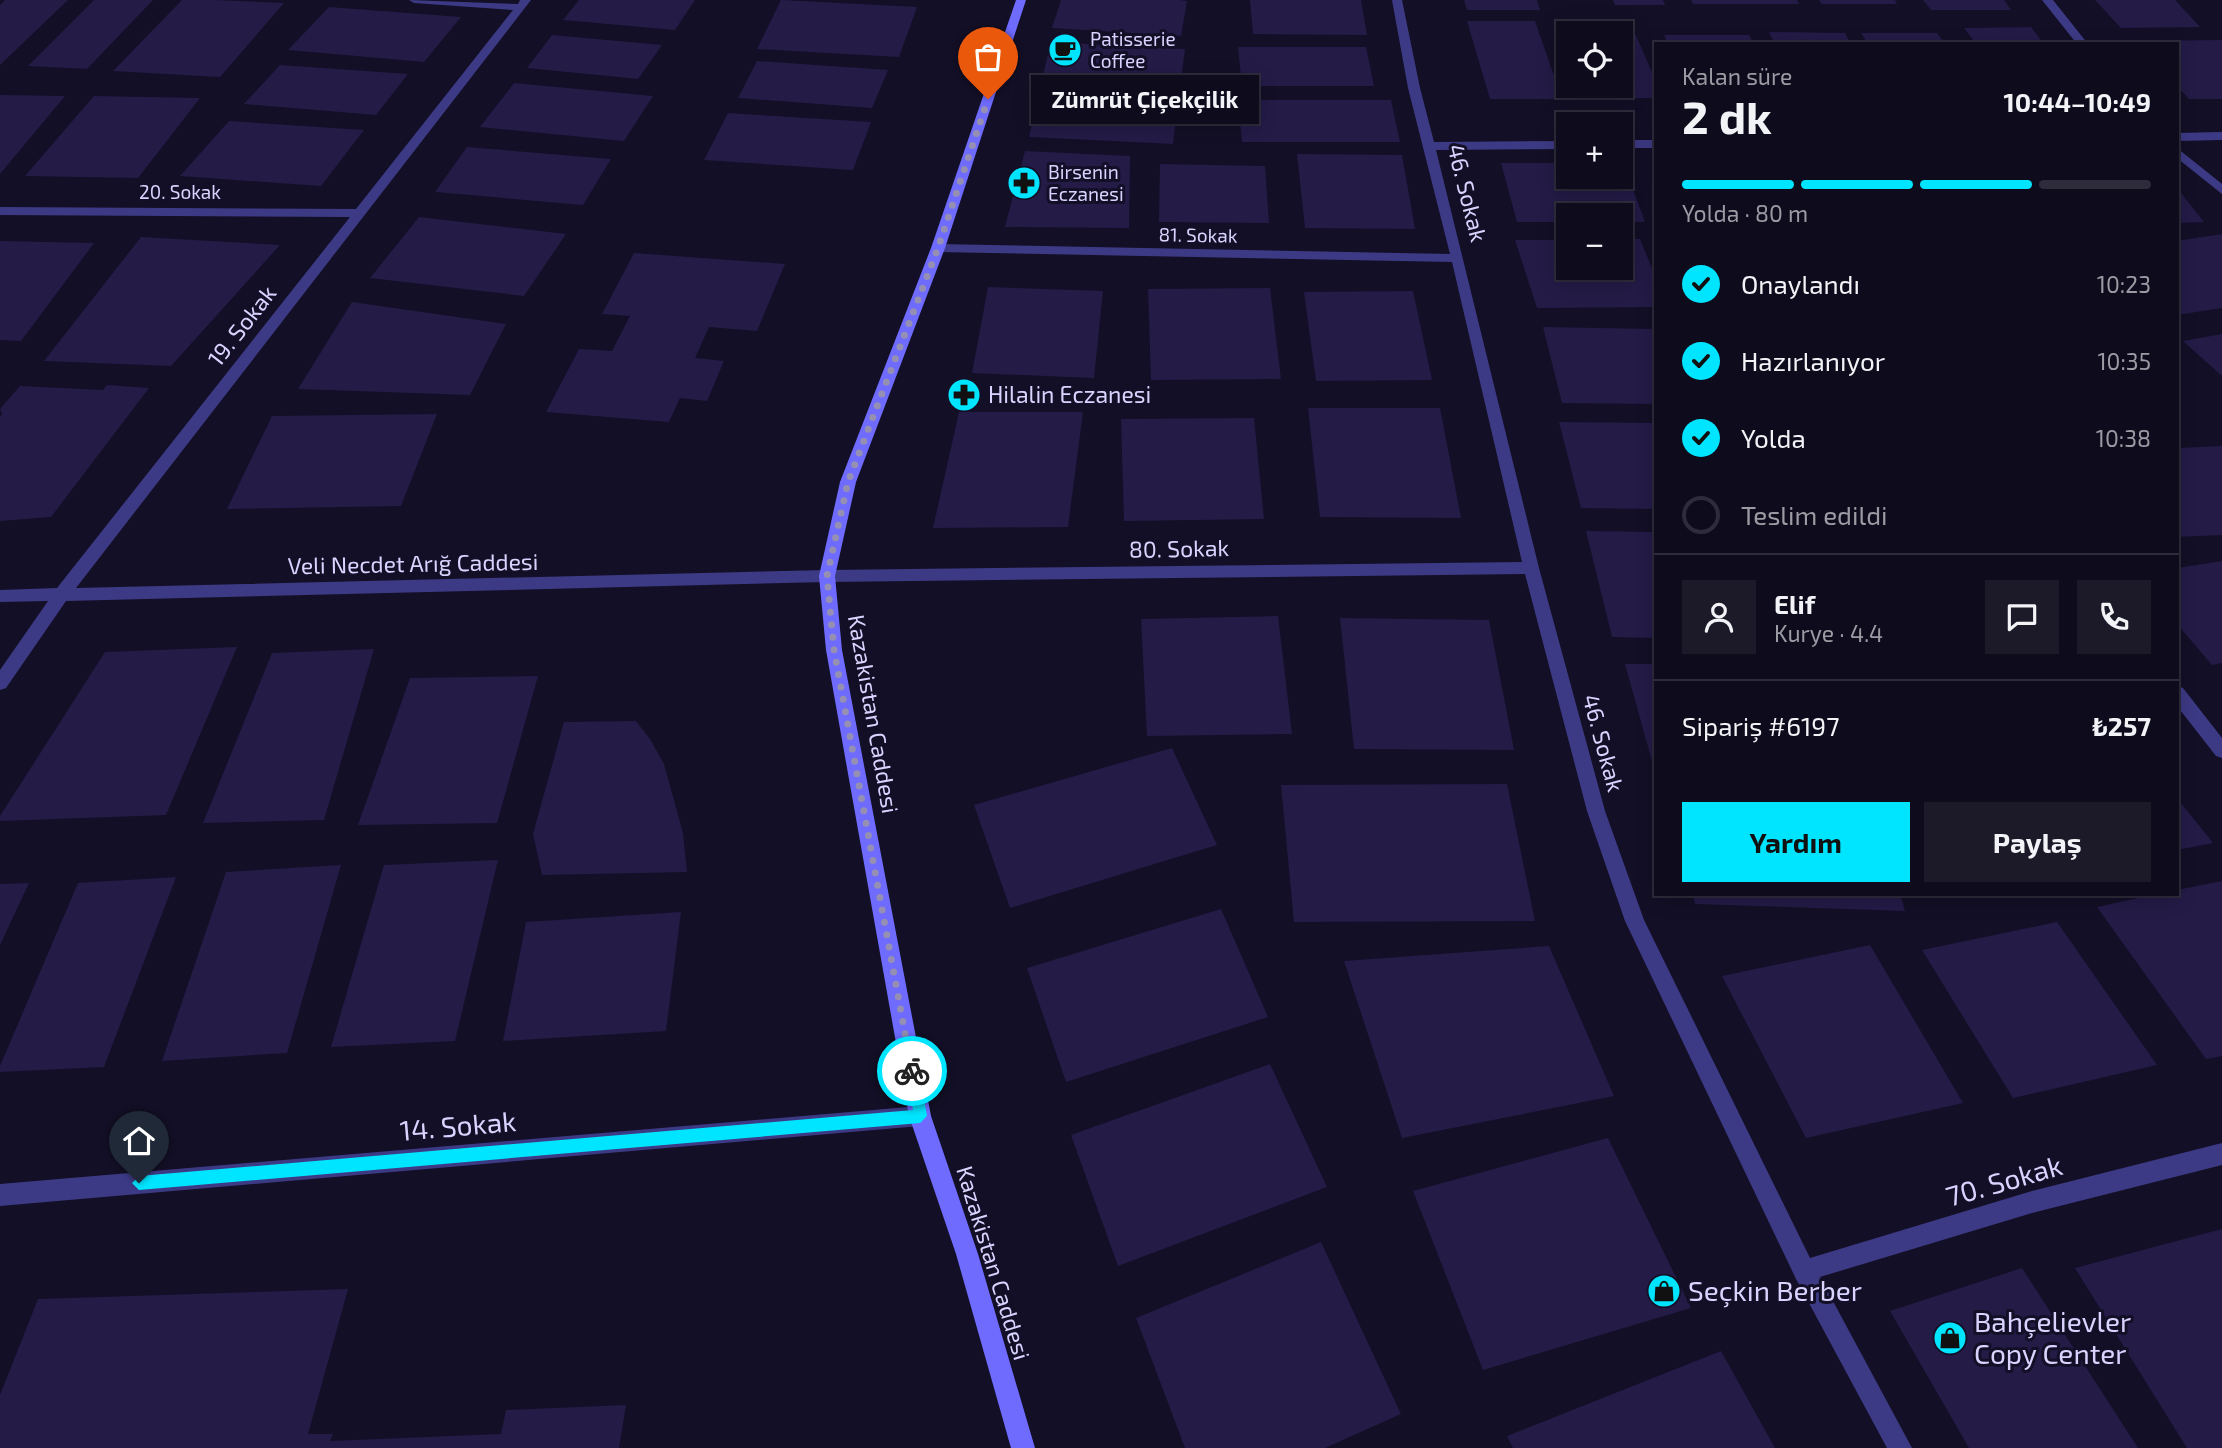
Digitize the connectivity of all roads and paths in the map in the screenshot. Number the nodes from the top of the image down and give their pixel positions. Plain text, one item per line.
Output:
1 (414, 0) edge
2 (1021, 0) edge
3 (1397, 0) edge
4 (2047, 0) edge
5 (523, 4) edge
6 (2081, 42) edge
7 (2222, 136) edge
8 (2179, 137) edge
9 (1633, 144) edge
10 (1654, 144) edge
11 (1556, 145) edge
12 (1430, 146) junction
13 (2179, 154) edge
14 (2222, 190) edge
15 (0, 211) edge
16 (359, 213) junction
17 (938, 248) junction
18 (1458, 258) junction
19 (1531, 568) junction
20 (827, 576) junction
21 (61, 595) junction
22 (0, 596) edge
23 (0, 683) edge
24 (2179, 696) edge
25 (2222, 751) edge
26 (920, 1116) junction
27 (2222, 1154) edge
28 (0, 1195) edge
29 (1804, 1271) junction
30 (1023, 1448) edge
31 (1900, 1448) edge

1 - 5 street
2 - 17 main road, Kazakistan Caddesi
3 - 12 street, 46. Sokak
4 - 6 street
5 - 16 street, 19. Sokak
7 - 8 street
9 - 10 street
11 - 12 street
12 - 18 street, 46. Sokak
13 - 14 street
15 - 16 street, 20. Sokak
16 - 21 street, 19. Sokak
17 - 18 street, 81. Sokak
17 - 20 main road, Kazakistan Caddesi
18 - 19 street, 46. Sokak
19 - 20 street, 80. Sokak
19 - 29 street, 46. Sokak
20 - 21 street, Veli Necdet Arığ Caddesi
20 - 26 main road, Kazakistan Caddesi
21 - 22 street, Veli Necdet Arığ Caddesi
21 - 23 street, 19. Sokak
24 - 25 street
26 - 28 street, 14. Sokak
26 - 30 main road, Kazakistan Caddesi
27 - 29 street, 70. Sokak
29 - 31 street, 46. Sokak

